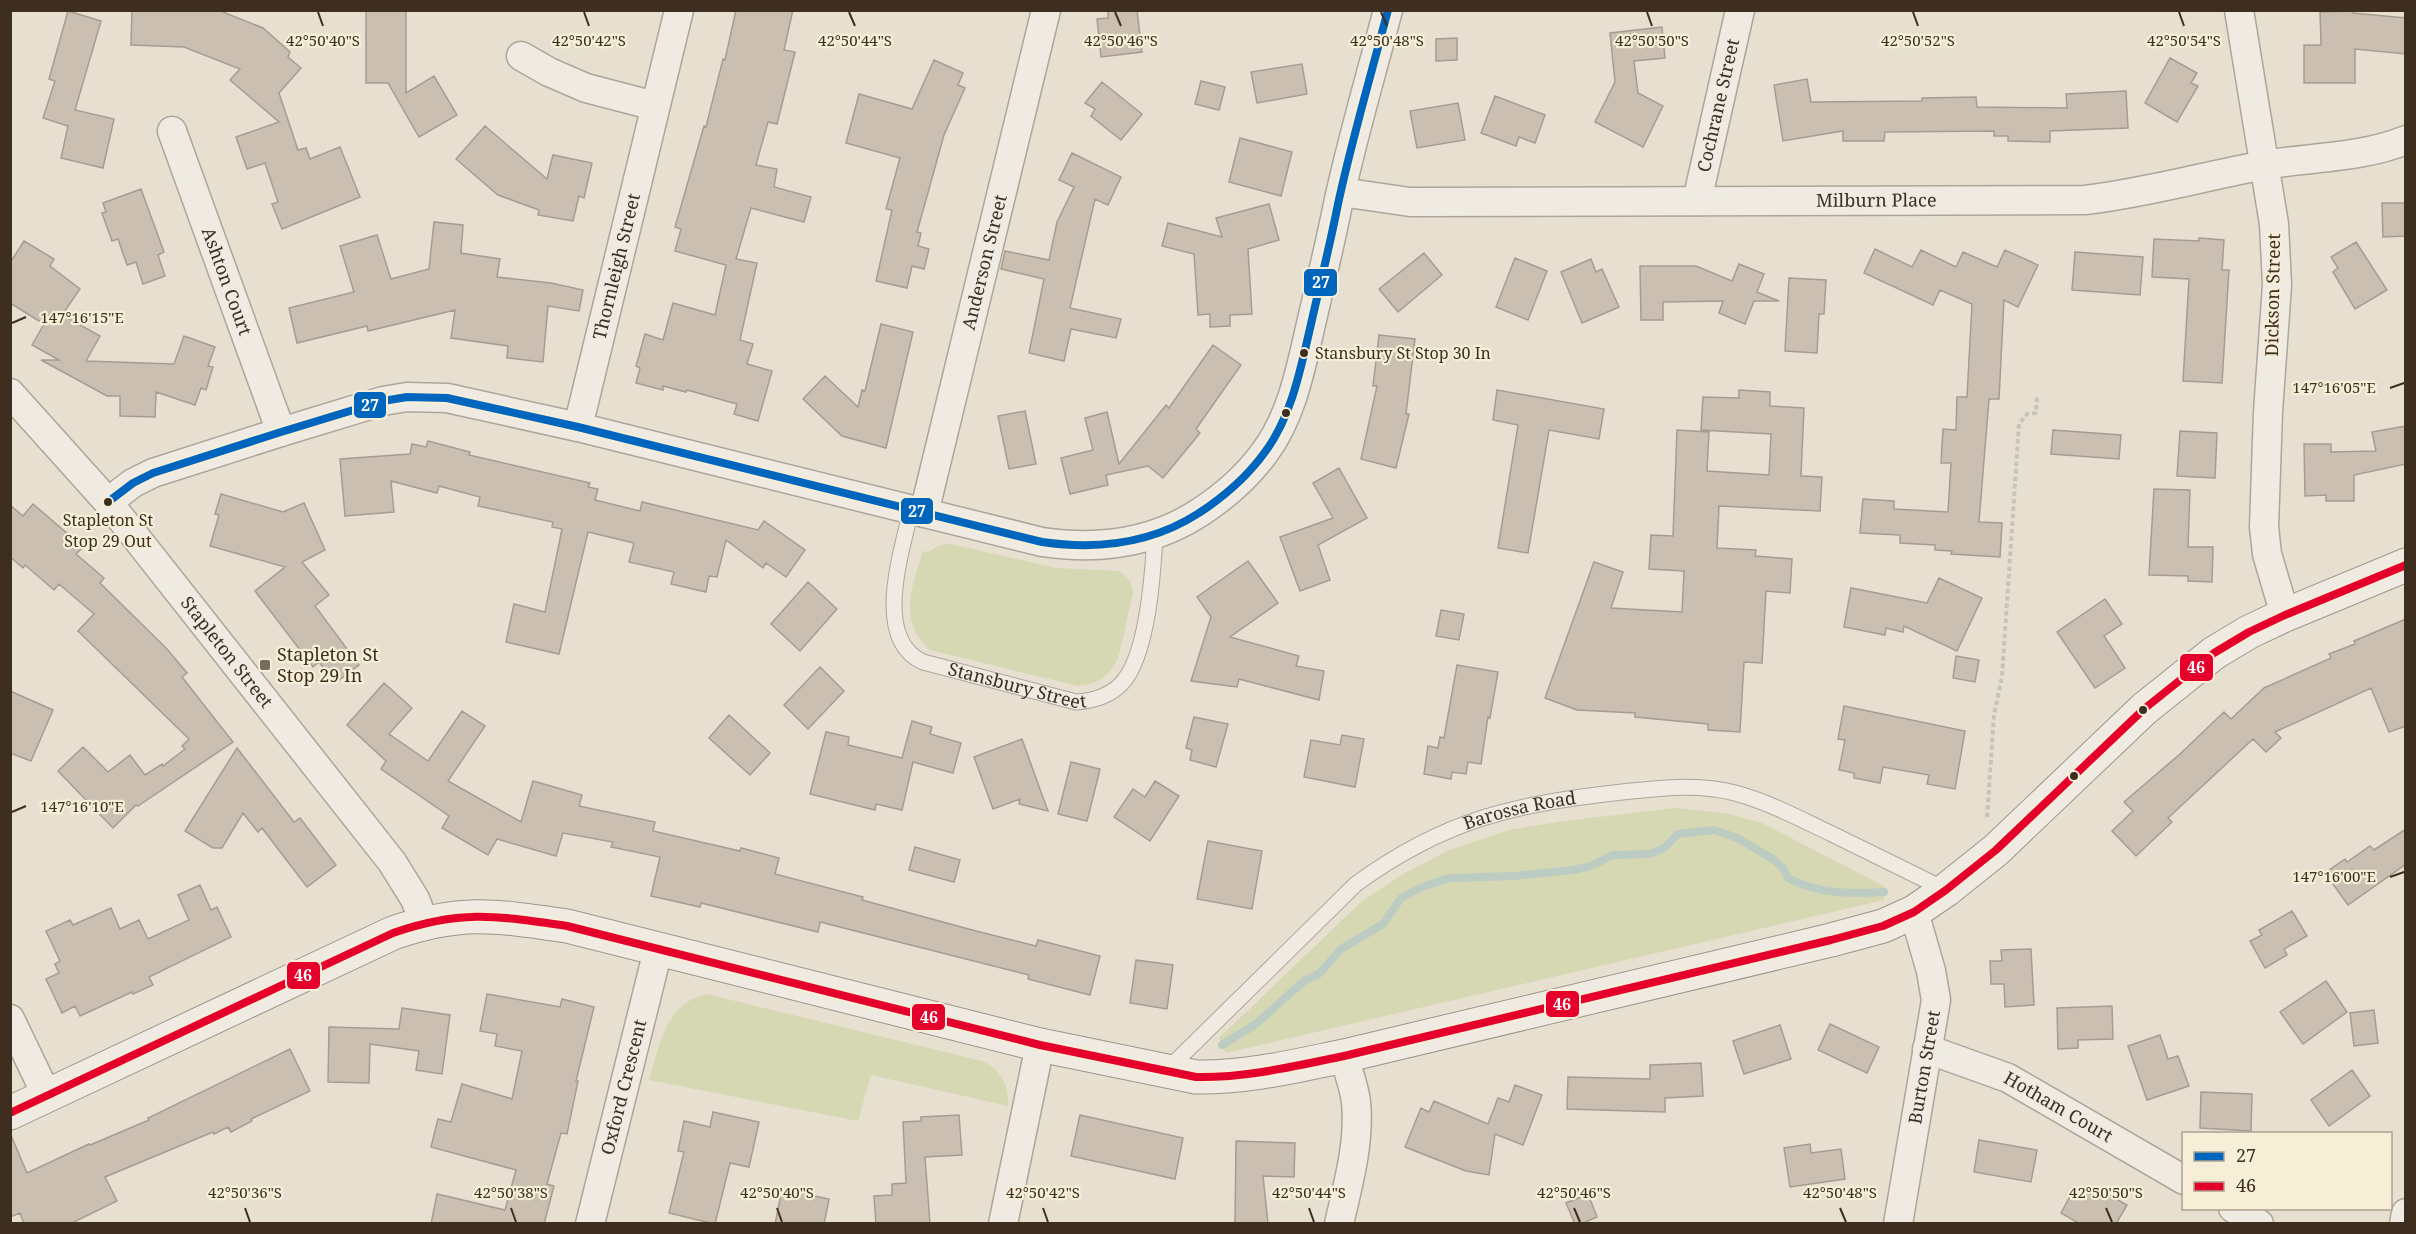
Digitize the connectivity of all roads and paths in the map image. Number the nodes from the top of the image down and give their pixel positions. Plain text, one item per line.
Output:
1 (679, 10) edge
2 (1046, 10) edge
3 (1388, 10) edge
4 (1740, 10) edge
5 (2240, 10) edge
6 (521, 56) dead end
7 (655, 106) junction
8 (172, 131) dead end
9 (2406, 140) edge
10 (2264, 165) junction
11 (1341, 192) junction
12 (1697, 201) junction
13 (10, 393) edge
14 (2037, 395) dead end
15 (578, 427) junction
16 (281, 432) junction
17 (108, 502) junction
18 (917, 511) junction
19 (1155, 535) junction
20 (2406, 565) edge
21 (2285, 615) junction
22 (1996, 850) junction
23 (1946, 890) junction
24 (1914, 912) junction
25 (424, 922) junction
26 (658, 950) junction
27 (10, 1019) edge
28 (1040, 1045) junction
29 (1927, 1049) junction
30 (1344, 1056) junction
31 (1166, 1071) junction
32 (46, 1096) junction
33 (10, 1113) edge
34 (2182, 1179) edge
35 (2235, 1210) edge
36 (2406, 1212) edge
37 (591, 1224) edge
38 (1003, 1224) edge
39 (1339, 1224) edge
40 (1898, 1224) edge
41 (2259, 1224) edge
42 (2404, 1224) edge

1 - 7 street, Thornleigh Street
2 - 18 street, Anderson Street
3 - 11 street
4 - 12 street, Cochrane Street
5 - 10 street, Dickson Street
6 - 7 street
7 - 15 street, Thornleigh Street
8 - 16 street, Ashton Court
9 - 10 street, Milburn Place
10 - 12 street, Milburn Place
10 - 21 street, Dickson Street
11 - 12 street, Milburn Place
11 - 19 street
13 - 17 street, Stapleton Street
14 - 22 path
15 - 16 street
15 - 18 street
16 - 17 street
17 - 25 street, Stapleton Street
18 - 19 street
18 - 19 lane, Stansbury Street
20 - 21 street
21 - 22 street
22 - 23 street
23 - 24 street
23 - 31 lane, Barossa Road
24 - 29 street, Burton Street
24 - 30 street
25 - 26 street
25 - 32 street
26 - 28 street
26 - 37 street, Oxford Crescent
27 - 32 street
28 - 31 street
28 - 38 street
29 - 34 street, Hotham Court
29 - 40 street, Burton Street
30 - 31 street
30 - 39 street
32 - 33 street
35 - 41 street
36 - 42 street

